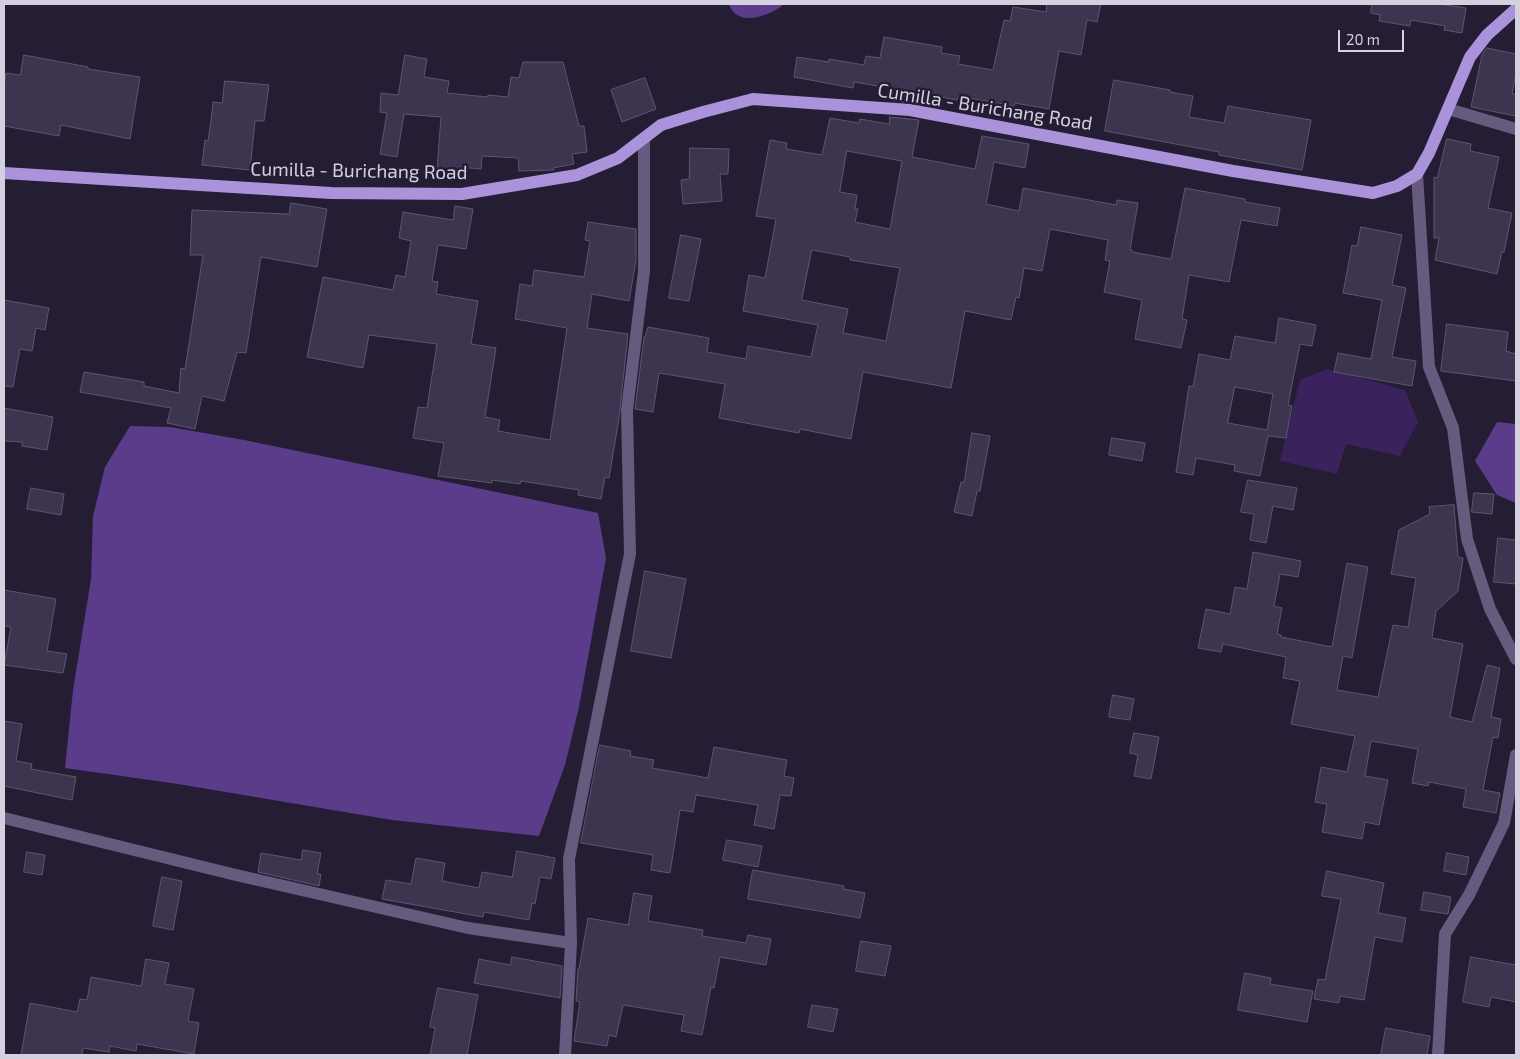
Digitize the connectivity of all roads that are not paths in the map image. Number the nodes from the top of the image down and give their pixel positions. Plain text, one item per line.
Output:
1 (1516, 9) edge
2 (1448, 109) junction
3 (1516, 129) edge
4 (644, 138) junction
5 (4, 174) edge
6 (1417, 174) junction
7 (1516, 659) edge
8 (1516, 755) edge
9 (4, 818) edge
10 (571, 943) junction
11 (565, 1055) edge
12 (1438, 1055) edge

1 - 2 main road
2 - 3 street
2 - 6 main road
4 - 5 main road, Cumilla - Burichang Road
4 - 6 main road, Cumilla - Burichang Road
4 - 10 street
6 - 7 street
8 - 12 street
9 - 10 street
10 - 11 street

